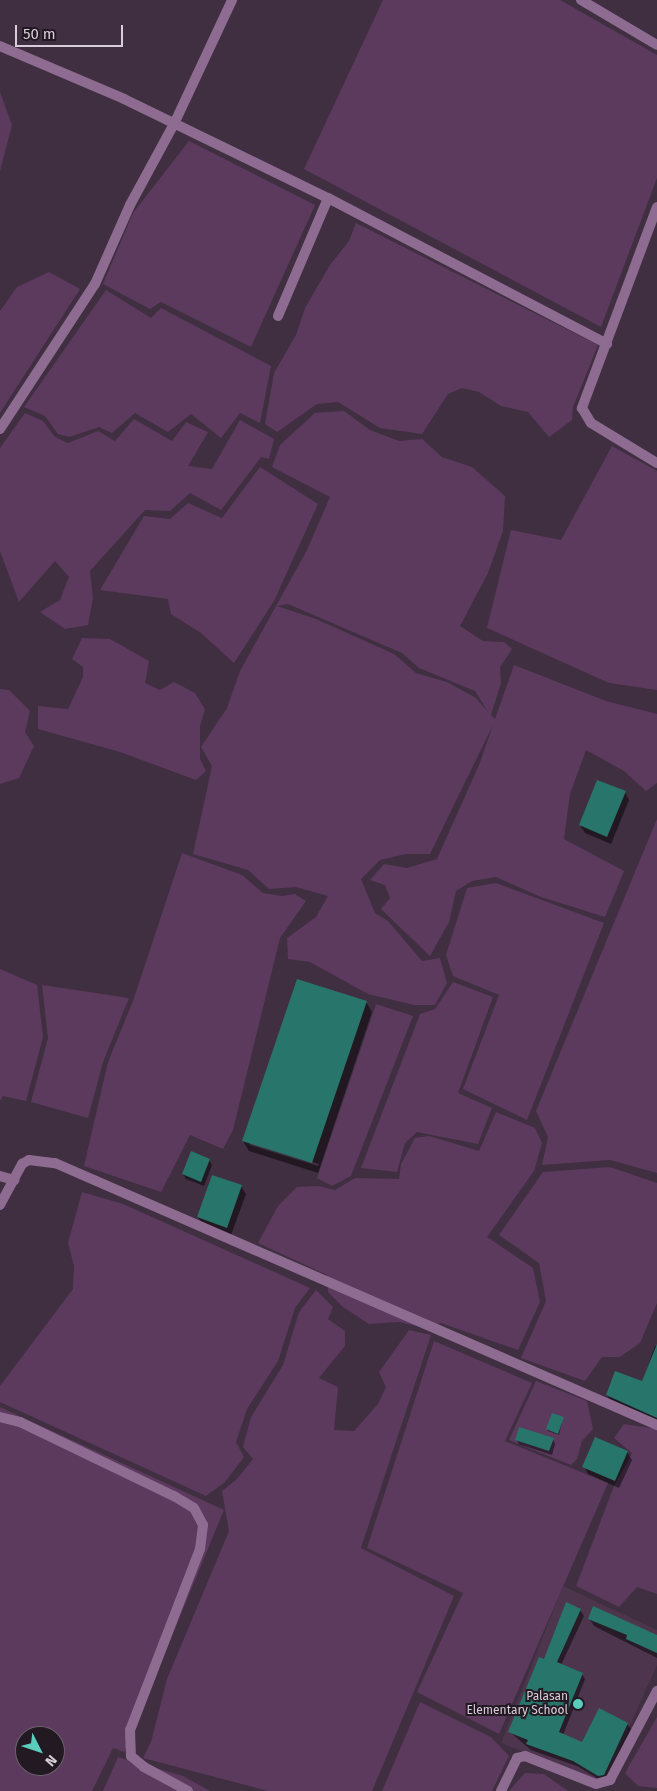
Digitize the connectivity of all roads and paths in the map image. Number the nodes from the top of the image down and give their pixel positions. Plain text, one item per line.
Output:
1 (232, 0) edge
2 (581, 0) edge
3 (657, 45) edge
4 (0, 46) edge
5 (174, 124) junction
6 (328, 198) junction
7 (657, 206) edge
8 (278, 316) dead end
9 (607, 344) junction
10 (0, 429) edge
11 (657, 463) edge
12 (0, 1176) edge
13 (14, 1180) junction
14 (0, 1205) edge
15 (0, 1417) edge
16 (657, 1425) edge
17 (657, 1693) edge
18 (610, 1780) junction
19 (188, 1791) edge
20 (501, 1791) edge
21 (611, 1791) edge

1 - 5 street
2 - 3 street
4 - 5 street
5 - 6 street
5 - 10 street
6 - 8 street
6 - 9 street
7 - 9 street
9 - 11 street
12 - 13 street
13 - 14 street
13 - 16 street
15 - 19 street
17 - 18 street
18 - 20 street
18 - 21 street

